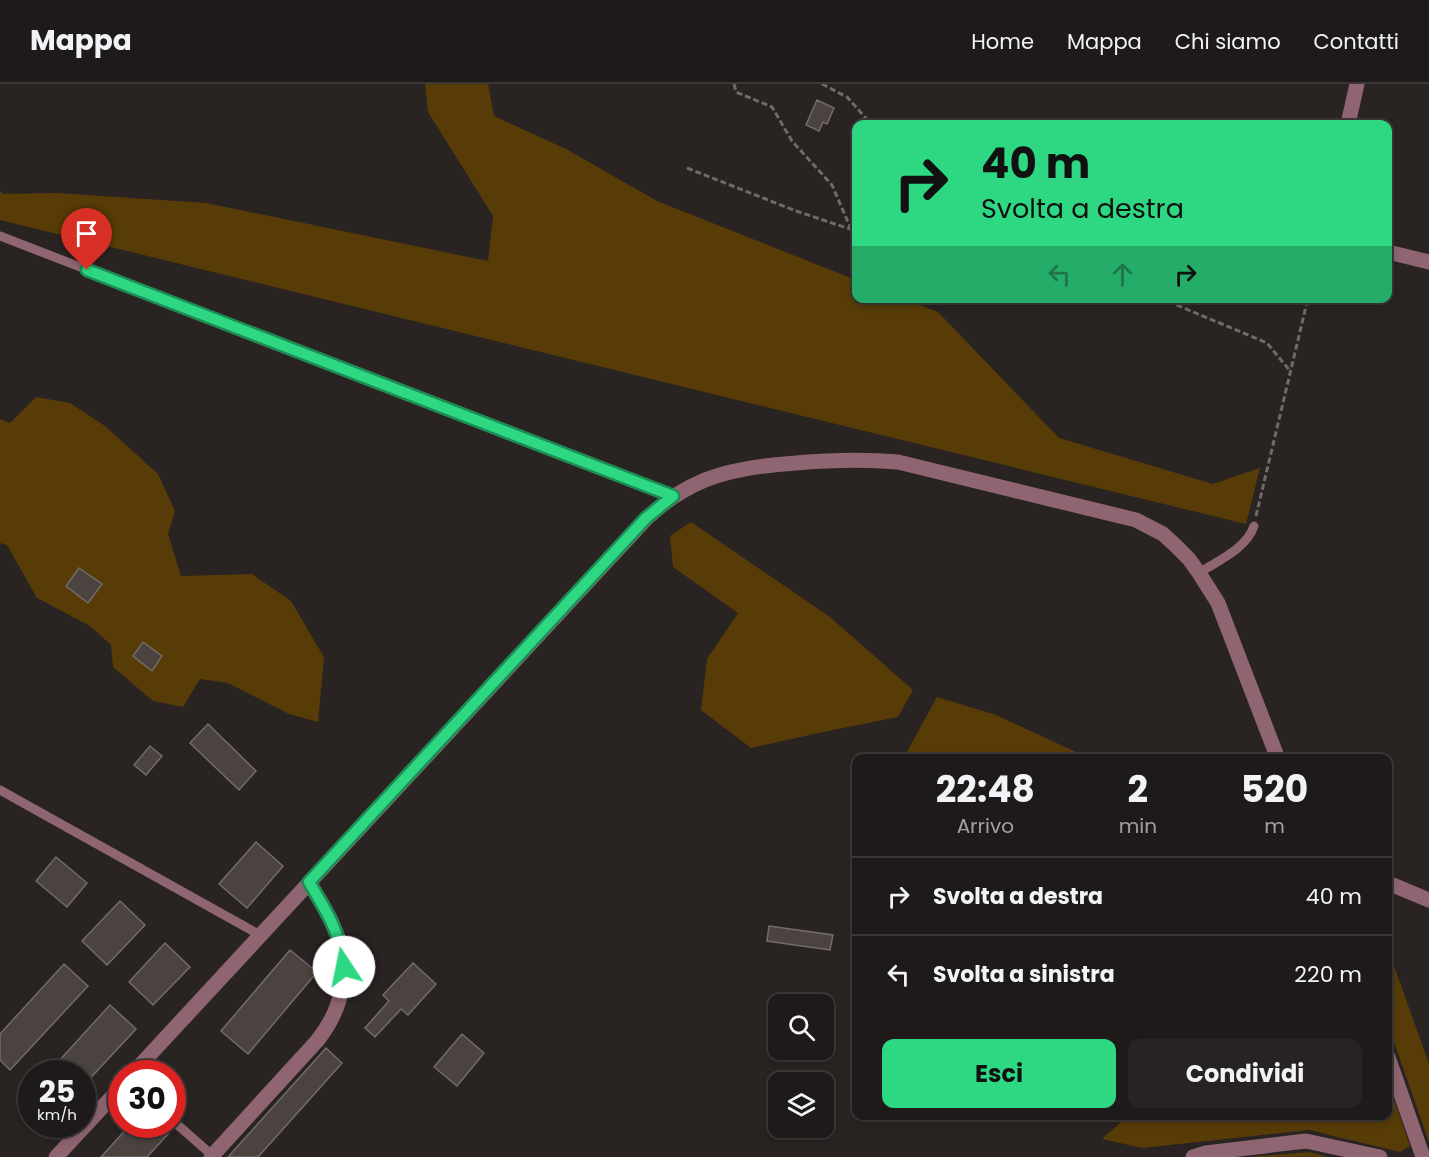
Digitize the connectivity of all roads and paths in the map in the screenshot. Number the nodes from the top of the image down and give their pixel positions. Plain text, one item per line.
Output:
1 (734, 84) edge
2 (822, 84) edge
3 (1357, 84) edge
4 (867, 120) edge
5 (1349, 120) edge
6 (687, 168) dead end
7 (851, 229) joint
8 (0, 236) edge
9 (1392, 253) edge
10 (1429, 262) edge
11 (1172, 303) edge
12 (1307, 303) edge
13 (1291, 372) junction
14 (673, 496) junction
15 (1254, 526) joint
16 (1199, 573) junction
17 (1276, 754) edge
18 (0, 790) edge
19 (309, 882) junction
20 (1392, 885) edge
21 (1429, 900) edge
22 (260, 935) junction
23 (145, 1060) edge
24 (1392, 1068) edge
25 (108, 1101) edge
26 (186, 1133) edge
27 (212, 1156) edge
28 (56, 1157) edge
29 (1193, 1157) edge
30 (1380, 1157) edge
31 (1423, 1157) edge

1 - 7 path
2 - 4 path
3 - 5 street
6 - 7 path
8 - 14 lane
9 - 10 street
11 - 13 path
12 - 13 path
13 - 15 path
14 - 16 street
14 - 19 street
15 - 16 lane
16 - 17 street
18 - 22 lane
19 - 22 street
19 - 27 street
20 - 21 street
22 - 23 street
24 - 31 street
25 - 28 street
26 - 27 lane
29 - 30 street

